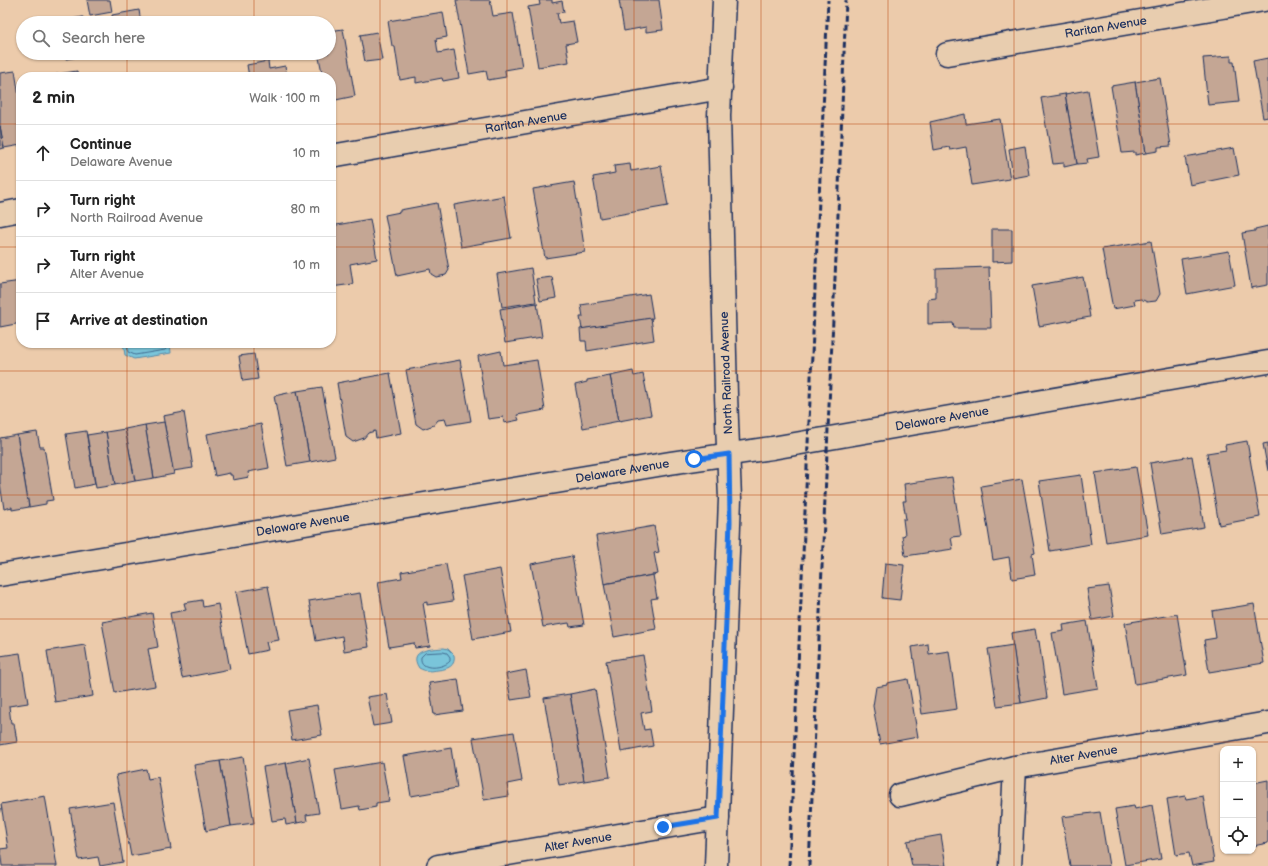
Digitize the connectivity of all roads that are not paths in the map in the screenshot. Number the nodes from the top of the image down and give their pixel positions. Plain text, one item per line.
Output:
1 (724, 0) edge
2 (1264, 0) edge
3 (947, 54) dead end
4 (721, 88) junction
5 (336, 155) edge
6 (16, 211) edge
7 (0, 214) edge
8 (1268, 362) edge
9 (729, 454) junction
10 (0, 575) edge
11 (1268, 723) edge
12 (1015, 767) junction
13 (900, 795) dead end
14 (718, 818) junction
15 (438, 866) edge
16 (716, 866) edge
17 (1010, 866) edge

1 - 4 street, North Railroad Avenue
2 - 3 street, Raritan Avenue
4 - 5 street, Raritan Avenue
4 - 9 street, North Railroad Avenue
6 - 7 street
8 - 9 street, Delaware Avenue
9 - 10 street, Delaware Avenue
9 - 14 street, North Railroad Avenue
11 - 12 street, Alter Avenue
12 - 13 street, Alter Avenue
12 - 17 street
14 - 15 street, Alter Avenue
14 - 16 street, North Railroad Avenue

